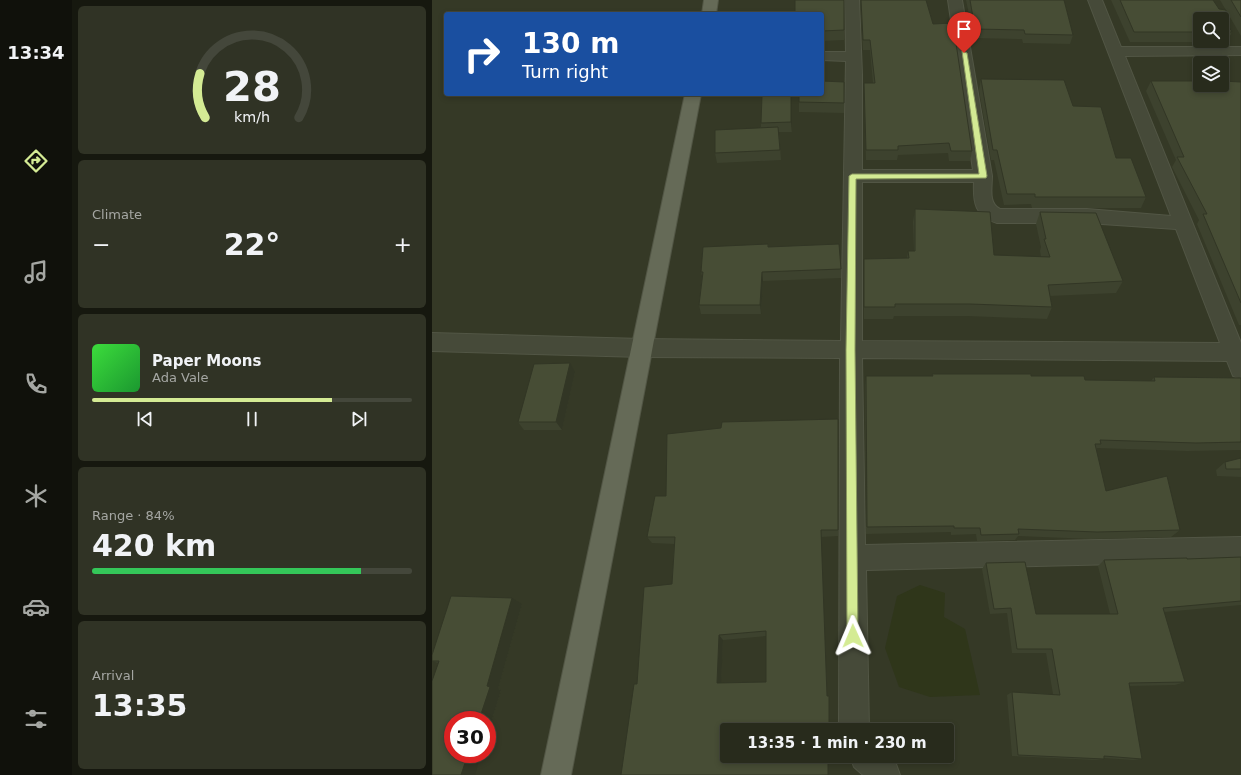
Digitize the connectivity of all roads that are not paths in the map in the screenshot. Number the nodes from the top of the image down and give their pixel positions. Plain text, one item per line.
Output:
1 (712, 0) edge
2 (852, 0) edge
3 (955, 0) edge
4 (1095, 0) edge
5 (709, 12) edge
6 (1232, 36) edge
7 (1116, 52) junction
8 (1241, 52) edge
9 (824, 56) edge
10 (853, 57) junction
11 (693, 96) edge
12 (852, 176) junction
13 (984, 176) junction
14 (1183, 223) junction
15 (432, 342) edge
16 (642, 348) junction
17 (851, 350) junction
18 (1239, 358) edge
19 (1241, 550) edge
20 (852, 558) junction
21 (854, 723) edge
22 (873, 763) edge
23 (556, 775) edge
24 (886, 775) edge

1 - 5 main road
2 - 10 street
3 - 13 street
4 - 7 street
6 - 8 street
7 - 8 street
7 - 14 street
9 - 10 street
10 - 12 street
11 - 16 main road
12 - 13 street
12 - 17 street
13 - 14 street
14 - 18 street
15 - 16 street
16 - 17 street
16 - 23 main road
17 - 18 street
17 - 20 street
19 - 20 street
20 - 21 street
22 - 24 street

